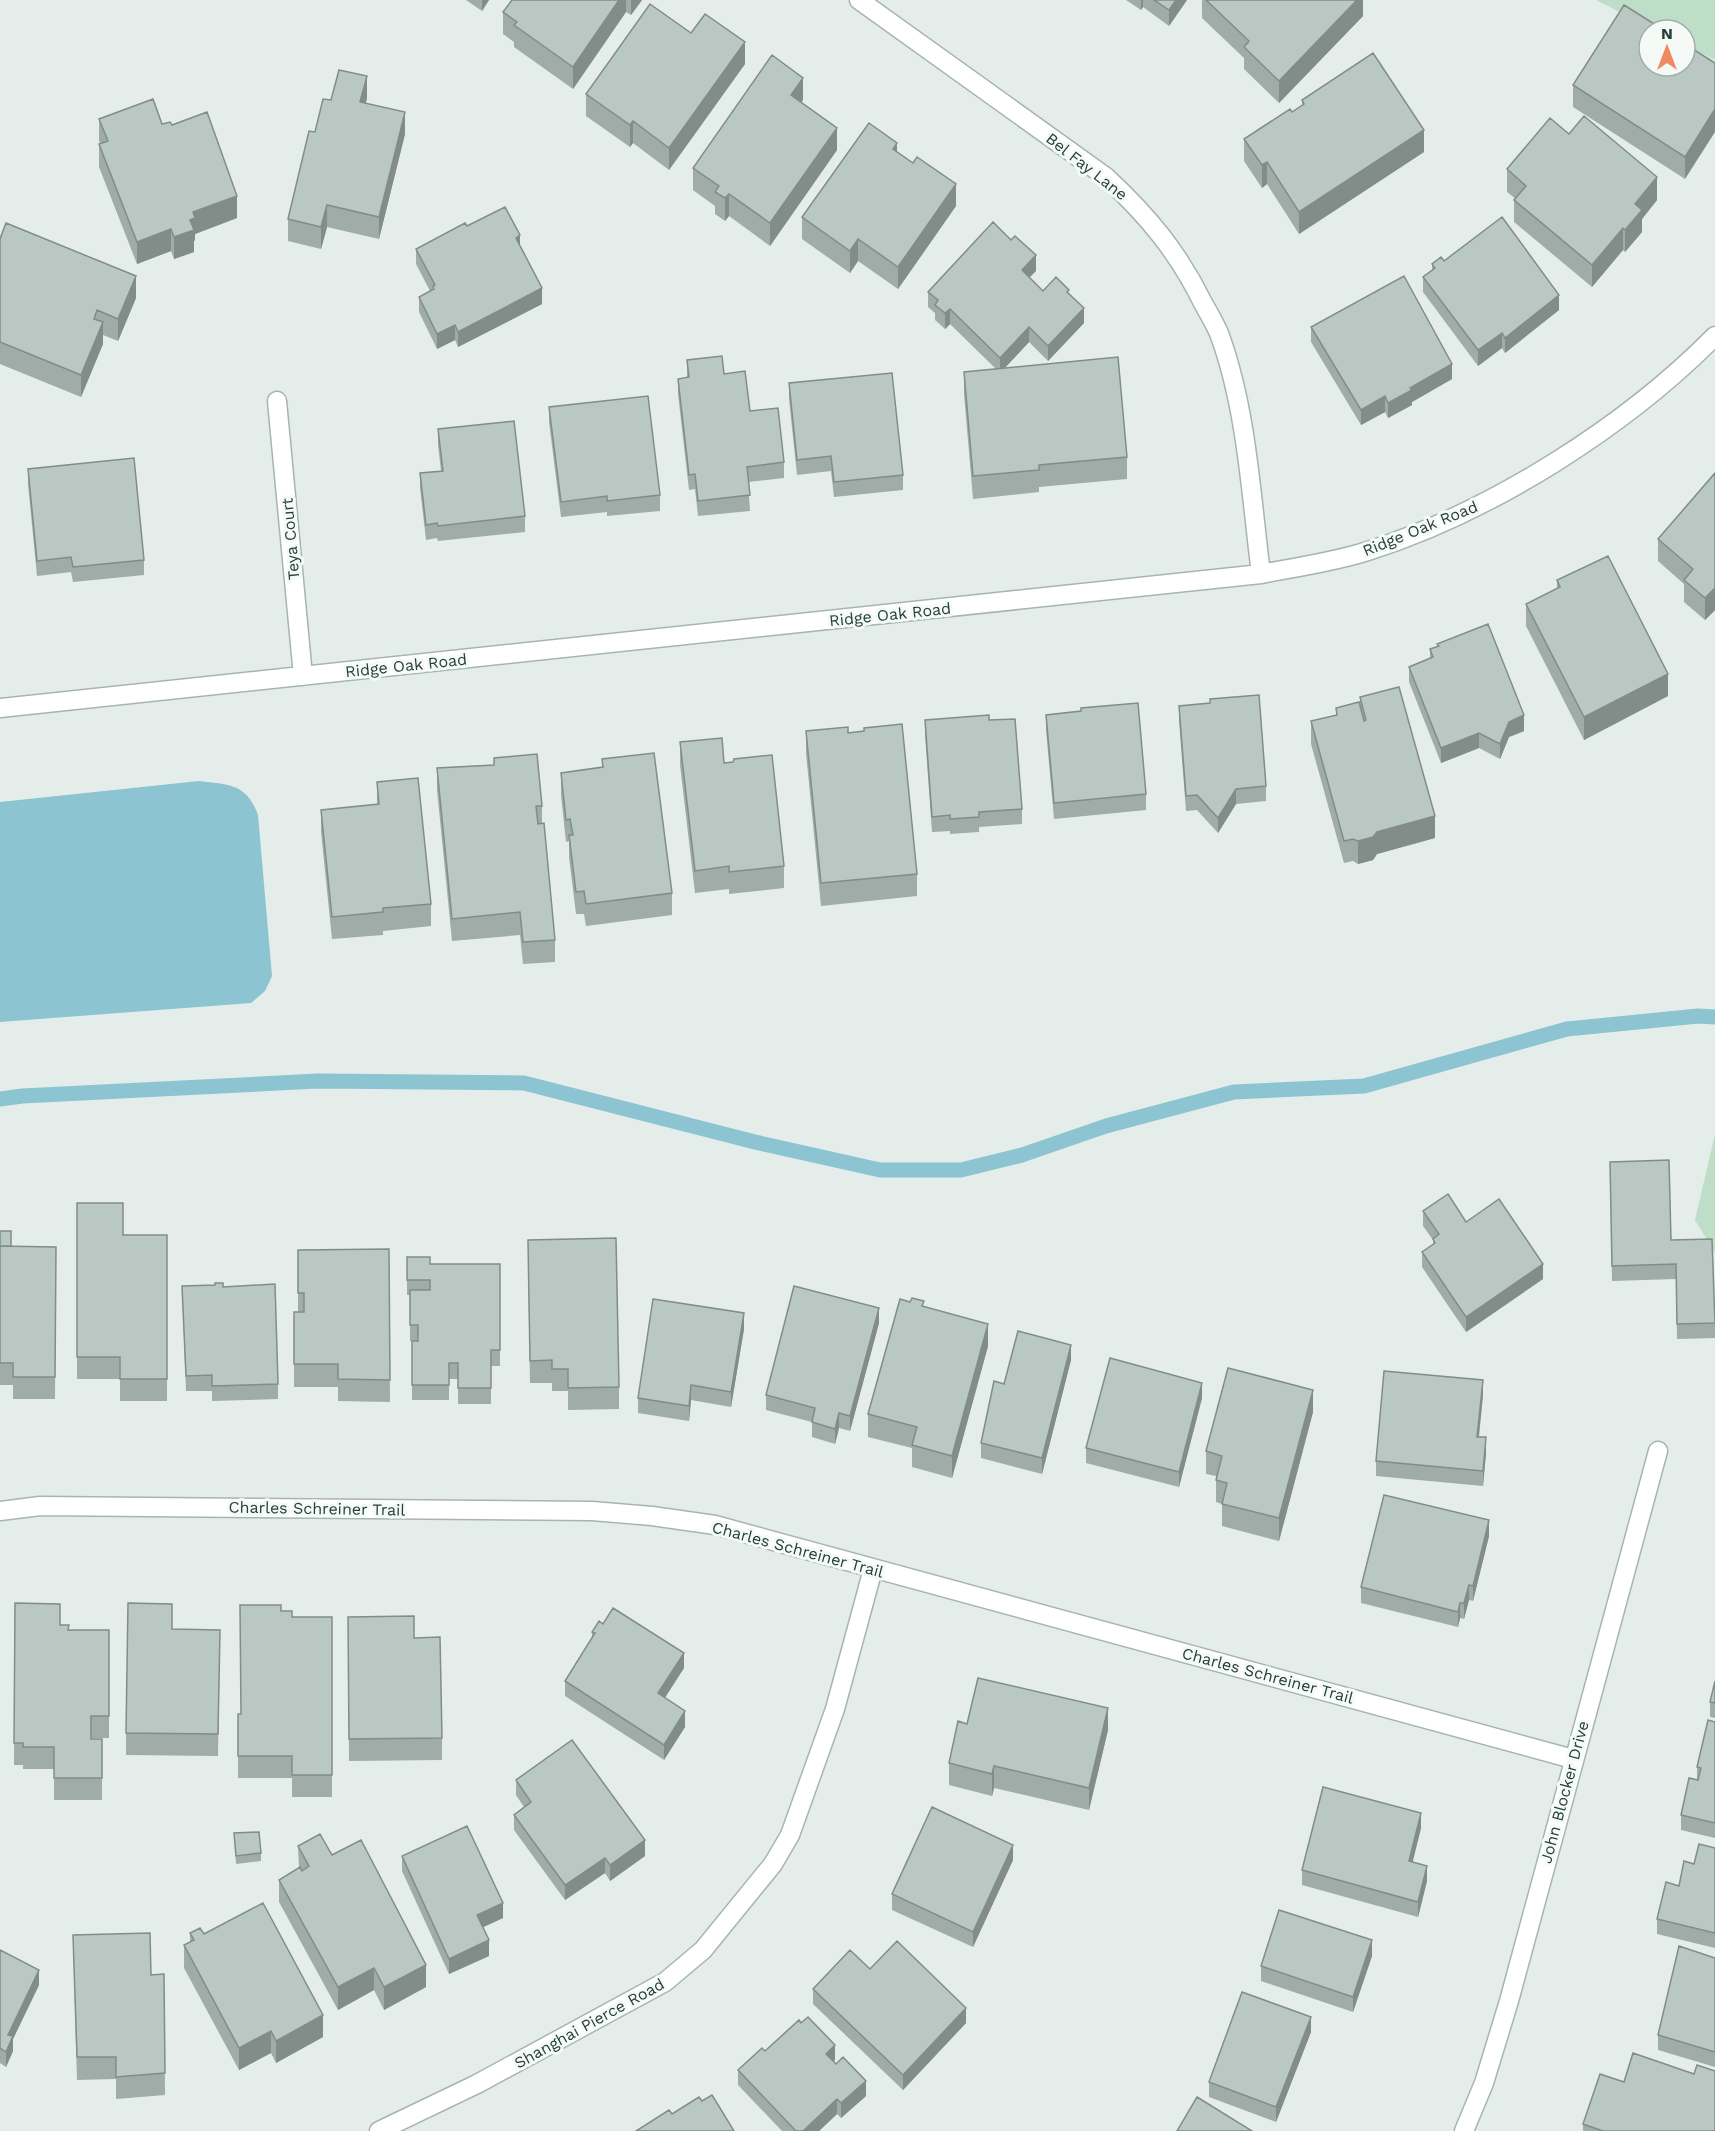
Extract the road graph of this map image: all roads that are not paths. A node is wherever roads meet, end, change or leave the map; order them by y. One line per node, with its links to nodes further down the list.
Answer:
1 (859, 0): 4 (street, Bel Fay Lane)
2 (1715, 336): 4 (street, Ridge Oak Road)
3 (277, 401): 5 (street, Teya Court)
4 (1261, 574): 5 (street, Ridge Oak Road)
5 (303, 676): 6 (street, Ridge Oak Road)
6 (0, 708)
7 (1658, 1451): 10 (street, John Blocker Drive)
8 (0, 1511): 9 (street, Charles Schreiner Trail)
9 (873, 1569): 10 (street, Charles Schreiner Trail); 11 (street, Shanghai Pierce Road)
10 (1573, 1759): 12 (street, John Blocker Drive)
11 (379, 2131)
12 (1464, 2131)

